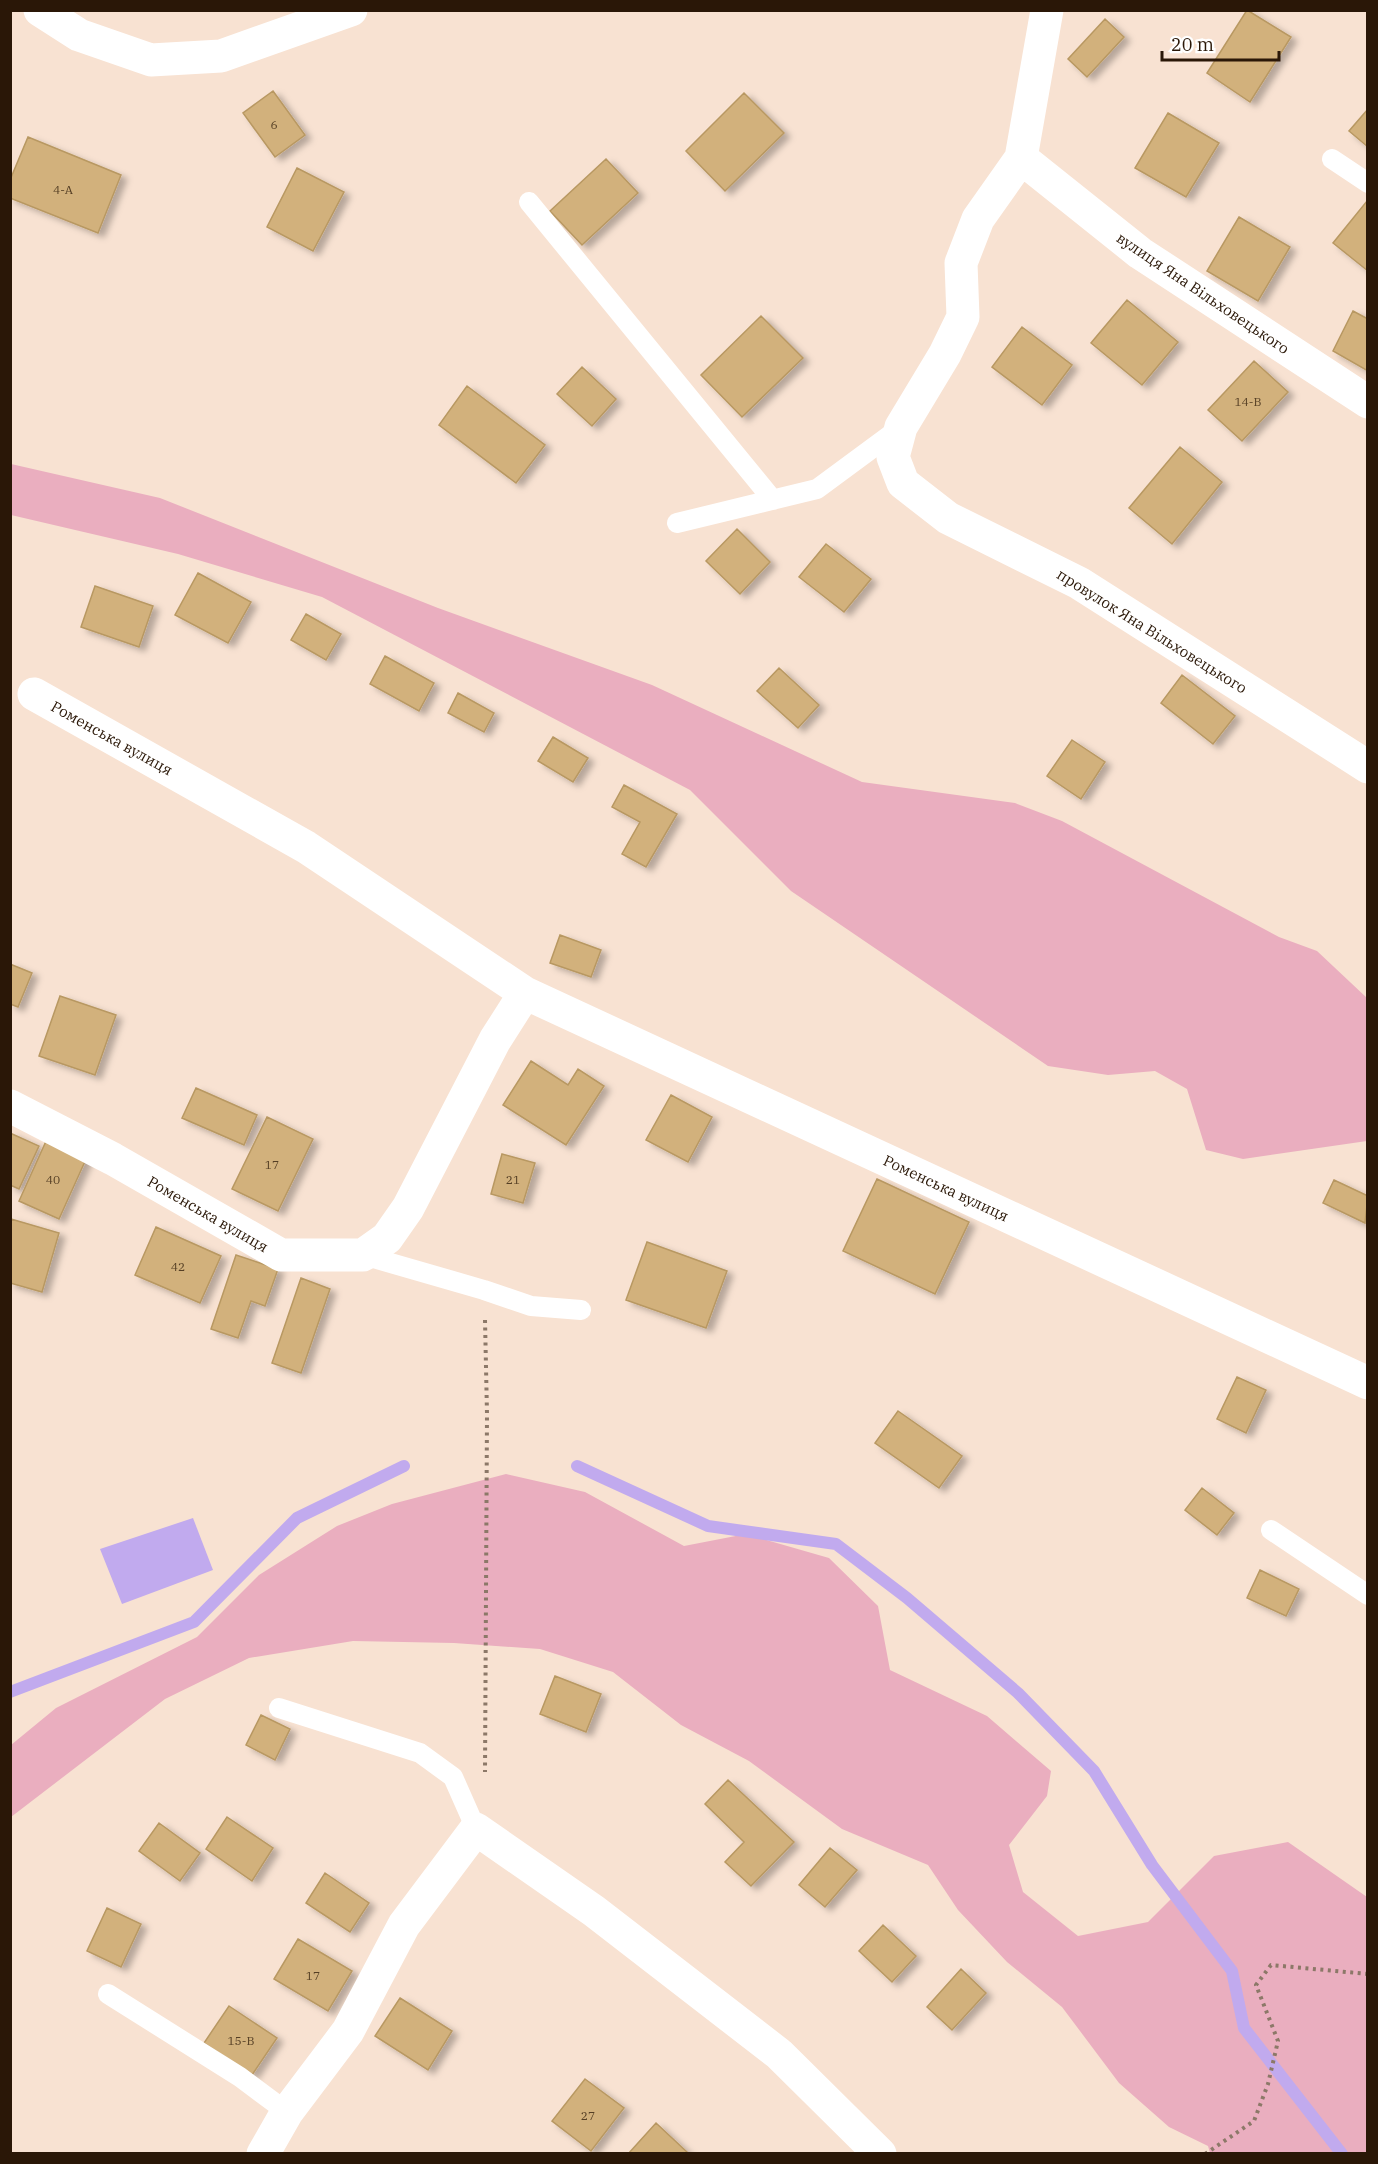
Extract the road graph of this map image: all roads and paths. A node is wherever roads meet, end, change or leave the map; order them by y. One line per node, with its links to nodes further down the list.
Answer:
1 (40, 10): 2 (street)
2 (351, 10)
3 (1047, 10): 4 (street)
4 (1021, 158): 8 (street, вулиця Яна Вільховецького); 9 (street, провулок Яна Вільховецького)
5 (1332, 159): 6 (lane)
6 (1368, 183)
7 (529, 202): 10 (lane)
8 (1368, 402)
9 (901, 427): 10 (lane); 13 (street, провулок Яна Вільховецького)
10 (773, 500): 11 (lane)
11 (677, 523)
12 (34, 694): 14 (street, Роменська вулиця)
13 (1368, 768)
14 (525, 993): 16 (street); 19 (street, Роменська вулиця)
15 (10, 1106): 16 (street, Роменська вулиця)
16 (363, 1255): 17 (lane)
17 (484, 1290): 18 (lane); 23 (path)
18 (581, 1310)
19 (1368, 1383)
20 (1271, 1530): 21 (lane)
21 (1368, 1595)
22 (279, 1708): 23 (lane)
23 (476, 1829): 26 (street); 28 (street)
24 (1368, 1974): 29 (path)
25 (108, 1994): 26 (lane)
26 (287, 2112): 27 (street)
27 (263, 2154)
28 (880, 2154)
29 (1205, 2154)

